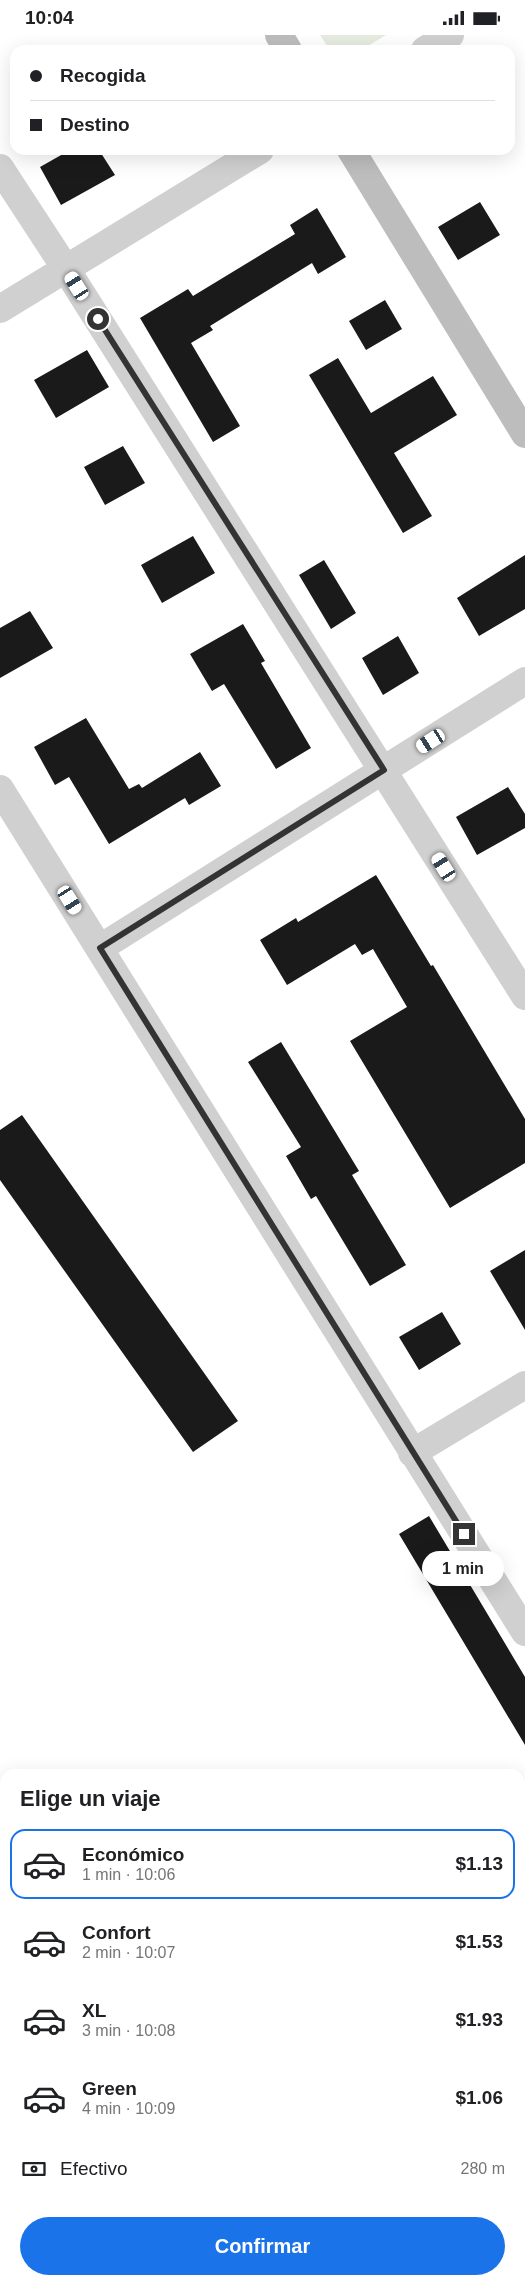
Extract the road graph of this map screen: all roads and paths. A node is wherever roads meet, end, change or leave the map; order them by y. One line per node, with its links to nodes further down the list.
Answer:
1 (450, 35): 2 (street)
2 (433, 45)
3 (252, 155): 6 (street)
4 (354, 155): 8 (street)
5 (0, 168): 6 (street)
6 (66, 269): 7 (street); 10 (street)
7 (0, 309)
8 (525, 434)
9 (525, 681): 10 (street)
10 (384, 770): 12 (street); 13 (street)
11 (0, 789): 12 (street)
12 (100, 948): 15 (street)
13 (525, 996)
14 (525, 1385): 15 (street)
15 (412, 1453): 16 (street)
16 (525, 1632)

